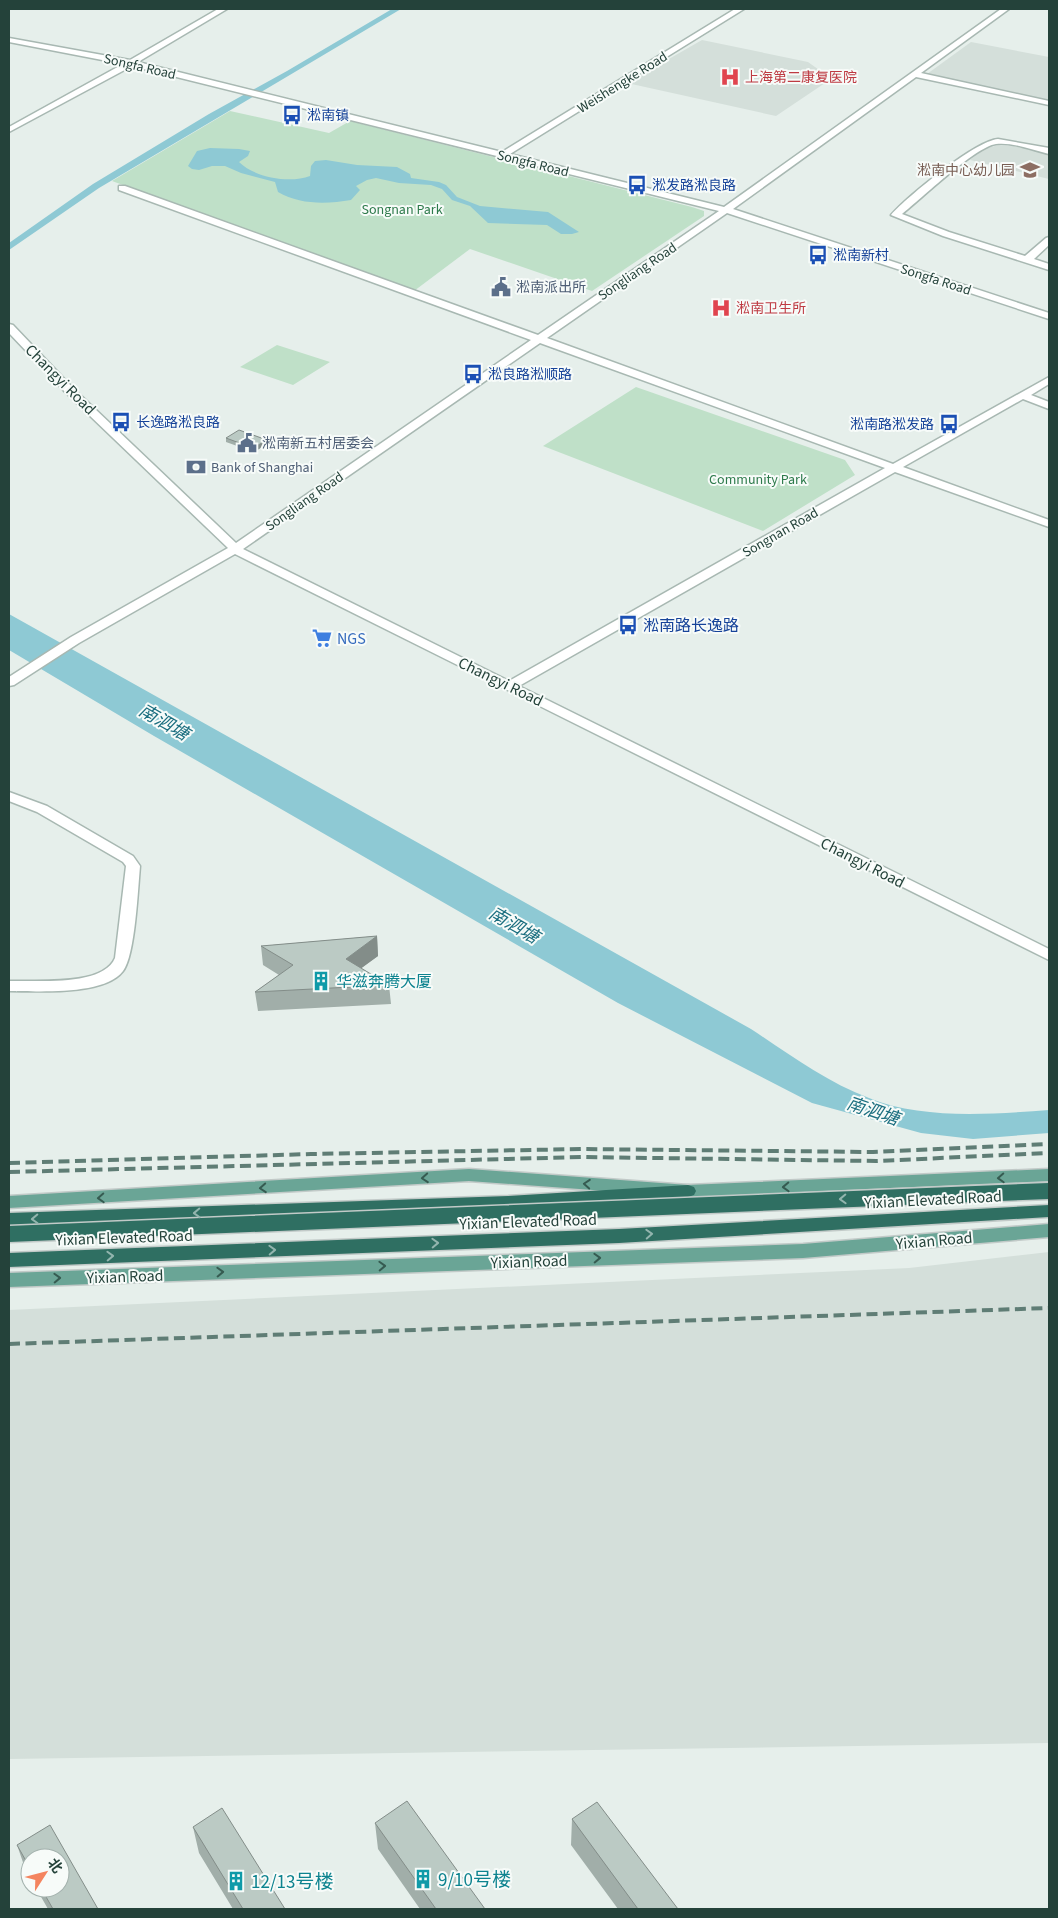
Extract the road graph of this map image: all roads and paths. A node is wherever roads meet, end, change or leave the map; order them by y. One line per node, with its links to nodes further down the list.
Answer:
1 (223, 9): 5 (street)
2 (740, 9): 10 (street, Weishengke Road)
3 (1005, 9): 6 (street, Songliang Road)
4 (9, 40): 5 (street, Songfa Road)
5 (131, 63): 8 (street); 10 (street, Songfa Road)
6 (913, 74): 7 (street); 12 (street, Songliang Road)
7 (1049, 103)
8 (9, 130)
9 (1049, 151): 14 (street)
10 (503, 155): 12 (street, Songfa Road)
11 (122, 188): 18 (street)
12 (726, 210): 16 (street, Songfa Road); 18 (street, Songliang Road)
13 (1049, 240): 14 (street)
14 (1027, 260): 15 (street)
15 (1049, 267)
16 (1049, 316)
17 (9, 327): 24 (street, Changyi Road)
18 (537, 339): 22 (street); 24 (street, Songliang Road)
19 (1049, 380): 20 (street, Songnan Road)
20 (1022, 395): 21 (street); 22 (street, Songnan Road)
21 (1049, 406)
22 (894, 467): 23 (street); 26 (street, Songnan Road)
23 (1049, 524)
24 (235, 549): 25 (street, Songliang Road); 26 (street, Changyi Road)
25 (9, 682)
26 (511, 685): 28 (street, Changyi Road)
27 (9, 796): 29 (street)
28 (1049, 955)
29 (9, 986)
30 (1049, 1175): 31 (main road, one-way to 31)
31 (688, 1191): 33 (main road, one-way to 33); 35 (highway, one-way to 35); 38 (main road)
32 (1049, 1191): 37 (highway, Yixian Elevated Road, one-way to 37, bridge)
33 (9, 1202)
34 (1049, 1212): 39 (highway, Yixian Elevated Road, one-way to 34)
35 (9, 1220)
36 (1049, 1230): 40 (main road, Yixian Road, one-way to 36)
37 (9, 1234)
38 (9, 1240)
39 (9, 1260)
40 (9, 1280)

